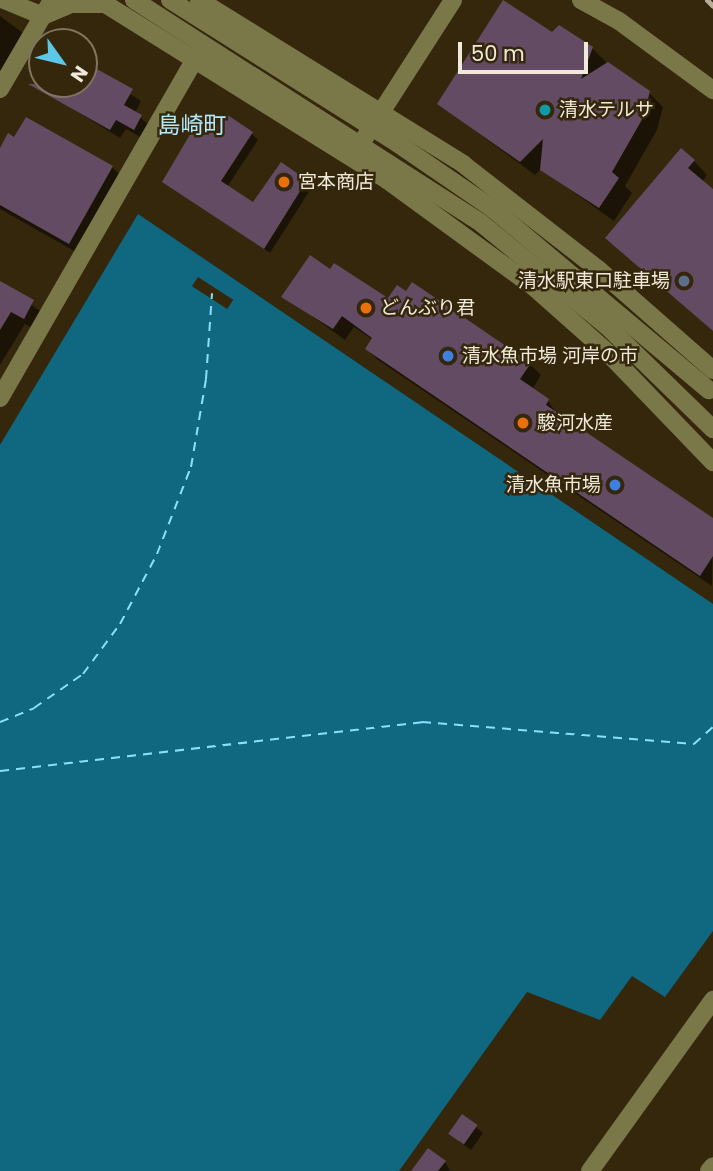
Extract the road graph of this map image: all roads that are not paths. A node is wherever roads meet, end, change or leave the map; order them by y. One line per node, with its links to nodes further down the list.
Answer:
1 (4, 0): 9 (street)
2 (134, 0): 18 (street, bridge)
3 (170, 0): 16 (street, bridge)
4 (199, 0): 8 (street)
5 (453, 0): 13 (street)
6 (581, 0): 12 (street)
7 (103, 2): 9 (street); 10 (street)
8 (222, 6): 10 (street); 13 (street)
9 (47, 8): 11 (street)
10 (195, 60): 14 (street); 17 (street)
11 (0, 89)
12 (713, 90)
13 (382, 113): 14 (street); 15 (street)
14 (352, 158): 19 (street)
15 (713, 370)
16 (711, 392)
17 (0, 398)
18 (713, 429)
19 (713, 462)
20 (713, 1000): 22 (street)
21 (713, 1166): 23 (street)
22 (590, 1171)
23 (709, 1171)

